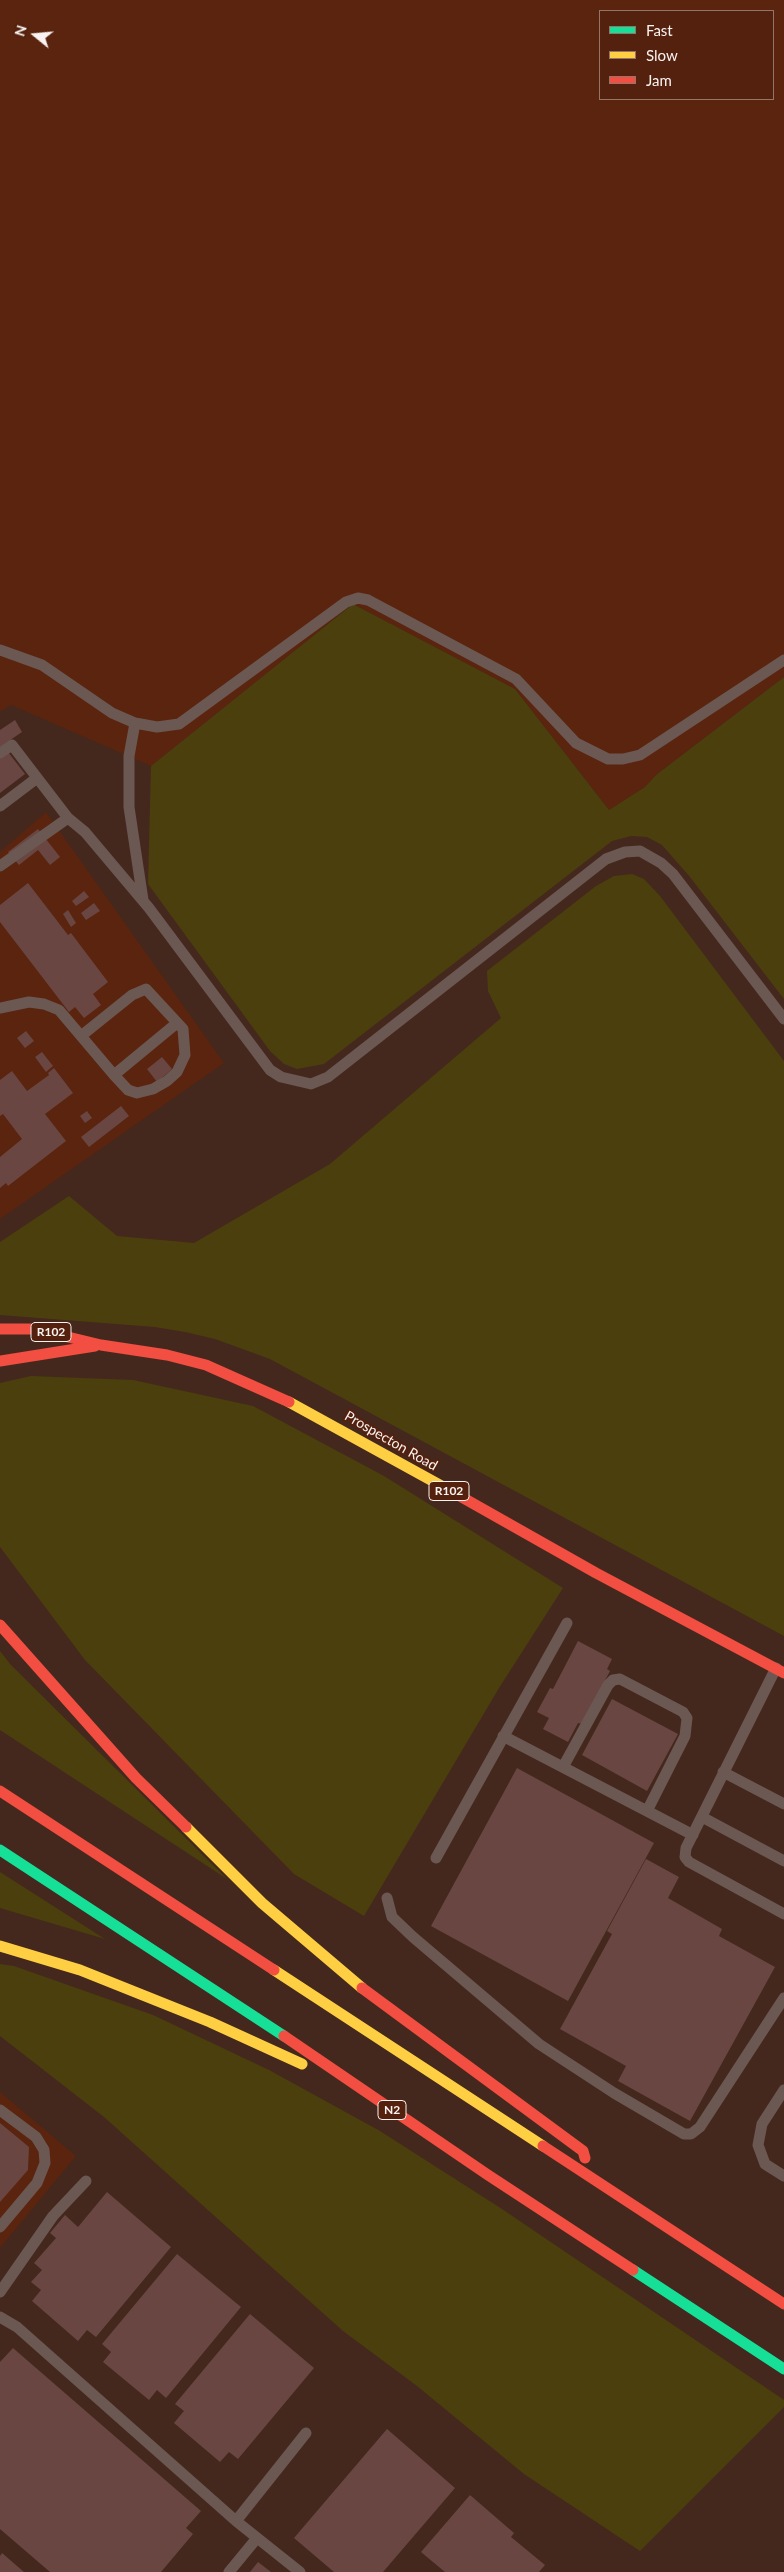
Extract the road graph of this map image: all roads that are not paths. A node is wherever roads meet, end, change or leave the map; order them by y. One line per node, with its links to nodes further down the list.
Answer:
1 (0, 650): 3 (lane)
2 (784, 660): 3 (lane)
3 (135, 723): 9 (lane)
4 (0, 753): 5 (lane)
5 (37, 778): 6 (lane); 7 (lane)
6 (0, 806)
7 (68, 818): 8 (lane); 9 (lane)
8 (0, 866)
9 (143, 901): 11 (lane)
10 (0, 1008): 13 (lane)
11 (784, 1018)
12 (177, 1023): 13 (lane); 14 (lane); 14 (lane)
13 (81, 1036): 14 (lane)
14 (114, 1075)
15 (0, 1330): 16 (main road, Prospecton Road / R102)
16 (101, 1345): 17 (main road, Prospecton Road / R102); 20 (main road, Prospecton Road / R102)
17 (0, 1361)
18 (567, 1623): 21 (lane)
19 (0, 1625): 40 (main road)
20 (780, 1670): 23 (lane)
21 (503, 1736): 22 (lane); 30 (lane)
22 (563, 1767): 26 (lane); 26 (lane)
23 (724, 1772): 25 (lane); 27 (lane)
24 (0, 1790): 40 (main road)
25 (784, 1804)
26 (647, 1811): 28 (lane)
27 (702, 1817): 28 (lane); 31 (lane)
28 (693, 1835): 33 (lane)
29 (0, 1850): 37 (main road, N2)
30 (436, 1858)
31 (784, 1861)
32 (387, 1898): 35 (lane)
33 (784, 1914)
34 (0, 1946): 37 (main road)
35 (784, 1998)
36 (784, 2090): 39 (lane)
37 (372, 2096): 46 (main road, N2)
38 (0, 2110): 42 (lane)
39 (784, 2176)
40 (592, 2178): 44 (main road)
41 (86, 2181): 43 (lane)
42 (0, 2227)
43 (0, 2292)
44 (784, 2304)
45 (2, 2322): 48 (lane)
46 (784, 2369)
47 (306, 2433): 48 (lane)
48 (236, 2521): 49 (lane)
49 (257, 2538): 50 (lane); 51 (lane)
50 (229, 2572)
51 (300, 2572)

